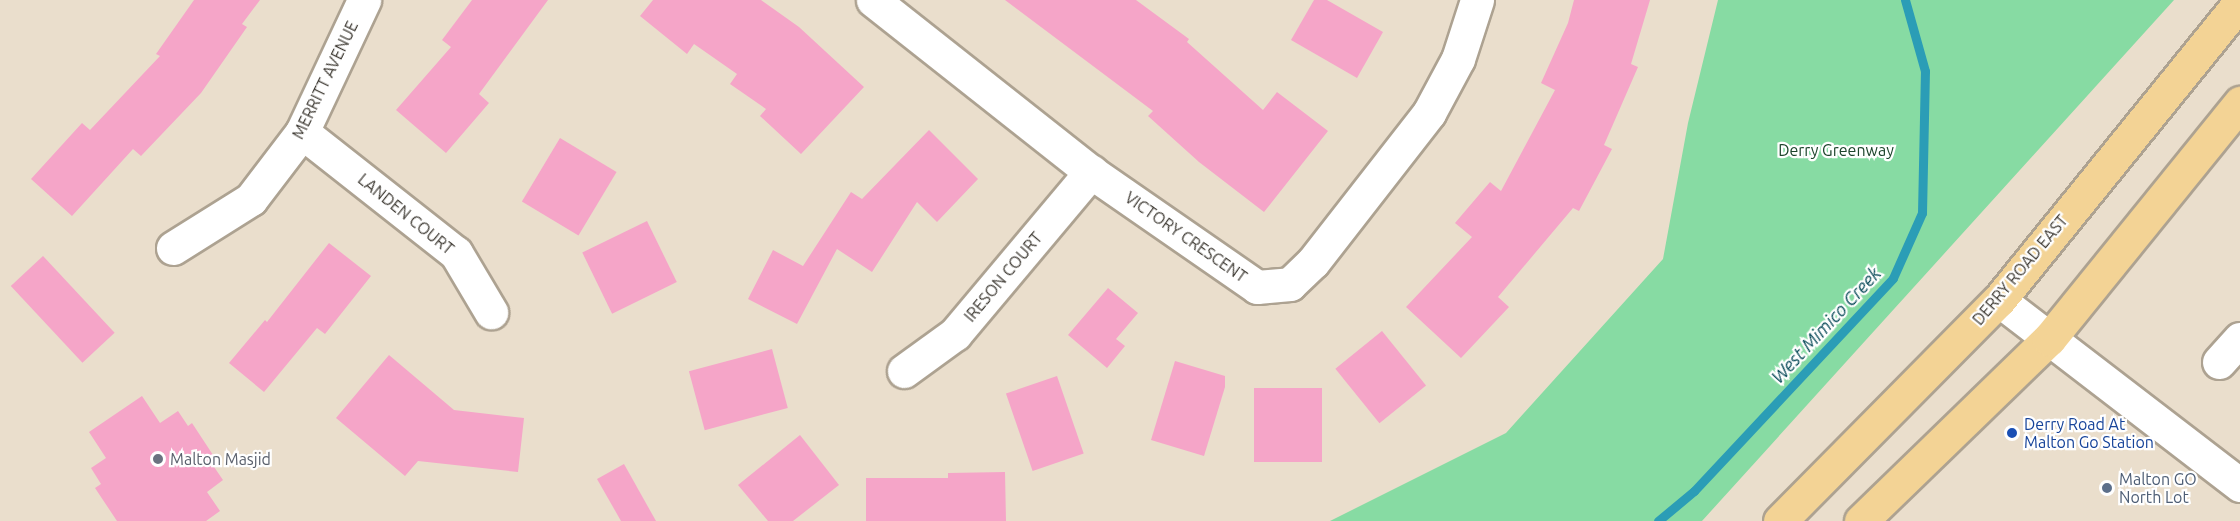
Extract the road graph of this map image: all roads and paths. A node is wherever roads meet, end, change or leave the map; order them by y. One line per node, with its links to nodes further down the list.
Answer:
1 (364, 0): 6 (street, MERRITT AVENUE)
2 (873, 0): 7 (street, VICTORY CRESCENT)
3 (1477, 0): 7 (street, VICTORY CRESCENT)
4 (2240, 2): 9 (main road, DERRY ROAD EAST)
5 (2240, 103): 11 (main road)
6 (302, 132): 8 (street, MERRITT AVENUE); 10 (street, LANDEN COURT)
7 (1091, 172): 12 (street, IRESON COURT)
8 (173, 248)
9 (1999, 300): 11 (street); 14 (main road, DERRY ROAD EAST)
10 (491, 312)
11 (2049, 339): 13 (street); 15 (main road)
12 (904, 371)
13 (2240, 485)
14 (1780, 521)
15 (1861, 521)

